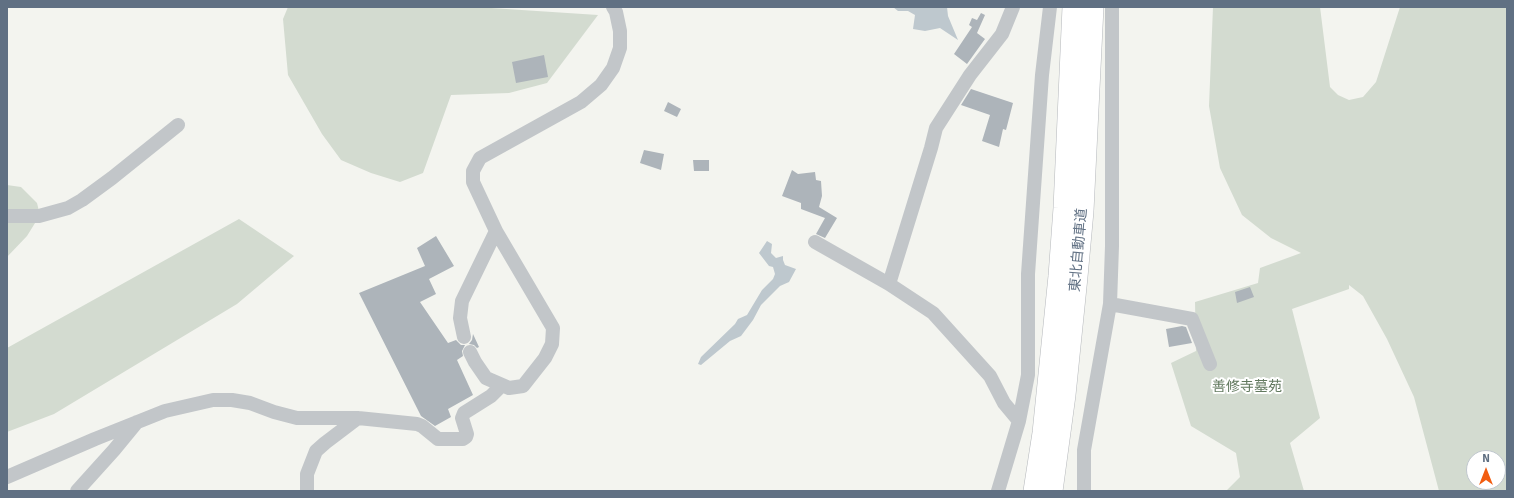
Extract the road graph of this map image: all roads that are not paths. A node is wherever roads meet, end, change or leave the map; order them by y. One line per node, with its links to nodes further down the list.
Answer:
1 (614, 7): 9 (street)
2 (1013, 7): 11 (street)
3 (1050, 7): 18 (street)
4 (1074, 7): 20 (highway, 東北自動車道)
5 (1093, 7): 27 (highway, 東北自動車道)
6 (1112, 7): 12 (street)
7 (178, 125): 8 (street)
8 (7, 216)
9 (496, 231): 13 (street); 16 (street)
10 (815, 242): 11 (street)
11 (889, 284): 18 (street)
12 (1110, 304): 15 (street); 28 (street)
13 (464, 337)
14 (470, 352): 16 (street)
15 (1210, 364)
16 (501, 386): 17 (street)
17 (358, 418): 19 (street); 23 (street)
18 (1020, 421): 24 (street)
19 (138, 422): 21 (street); 22 (street)
20 (1043, 433): 25 (highway); 26 (highway, 東北自動車道)
21 (7, 477)
22 (77, 491)
23 (307, 491)
24 (998, 491)
25 (1024, 491)
26 (1034, 491)
27 (1052, 491)
28 (1084, 491)

